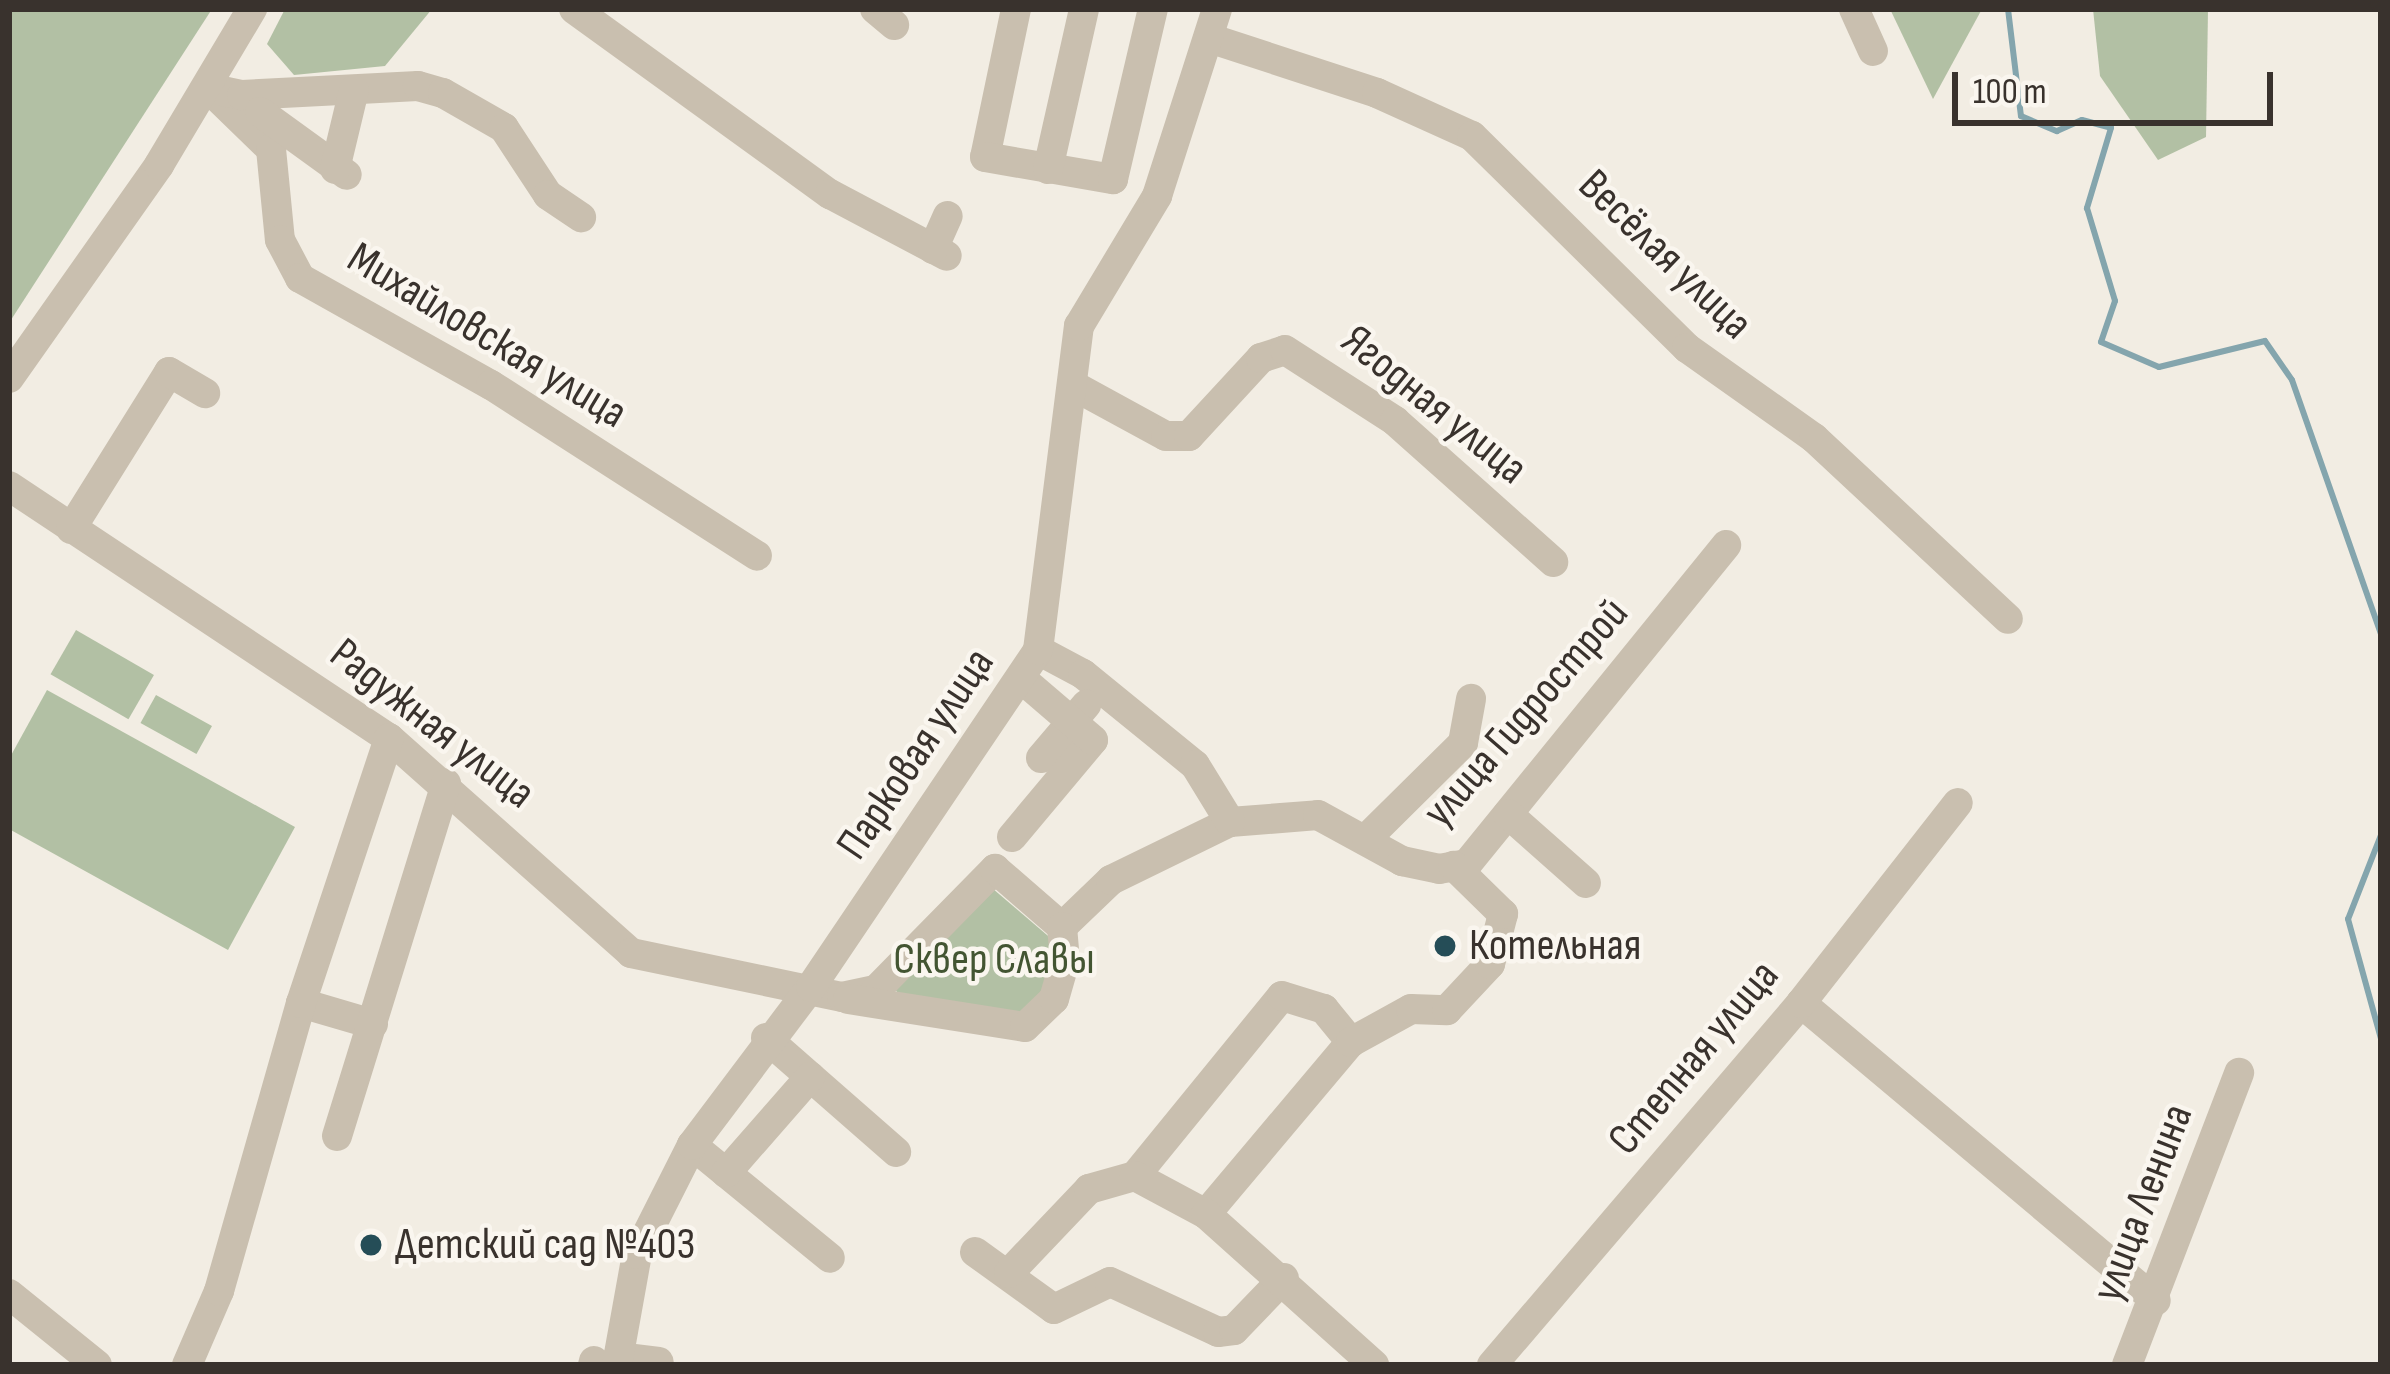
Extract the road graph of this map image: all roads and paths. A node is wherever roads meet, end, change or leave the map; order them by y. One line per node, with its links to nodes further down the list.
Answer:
1 (252, 9): 9 (street)
2 (574, 9): 13 (street)
3 (1016, 9): 12 (street)
4 (1084, 9): 12 (street)
5 (1153, 9): 12 (street)
6 (1854, 9): 8 (street)
7 (1213, 23): 16 (street, Парковая улица); 23 (street, Весёлая улица)
8 (1873, 51)
9 (208, 88): 11 (street); 15 (street); 21 (street, Михайловская улица)
10 (354, 90): 11 (street); 11 (street); 14 (street)
11 (242, 95)
12 (1048, 169)
13 (947, 216)
14 (581, 217)
15 (9, 378)
16 (1076, 387): 22 (street, Ягодная улица); 24 (street, Парковая улица)
17 (206, 393): 19 (street)
18 (9, 486): 19 (street, Радужная улица)
19 (71, 529): 28 (street, Радужная улица)
20 (1726, 545): 32 (street, улица Гидрострой)
21 (757, 556)
22 (1553, 562)
23 (2008, 619)
24 (1038, 650): 25 (street, Парковая улица); 33 (street)
25 (1023, 680): 27 (street); 39 (street, Парковая улица)
26 (1471, 699): 35 (street)
27 (1079, 713): 29 (street); 34 (street)
28 (389, 738): 30 (street, Радужная улица); 41 (street)
29 (1041, 758)
30 (446, 783): 39 (street, Радужная улица); 43 (street)
31 (1958, 803): 42 (street, Степная улица)
32 (1508, 814): 36 (street, улица Гидрострой); 37 (street)
33 (1229, 822): 35 (street, улица Гидрострой); 38 (street, улица Гидрострой)
34 (1012, 837)
35 (1367, 838): 36 (street, улица Гидрострой)
36 (1454, 866): 45 (street)
37 (1586, 883)
38 (1062, 927): 40 (street); 40 (street)
39 (811, 987): 40 (street); 44 (street, Парковая улица)
40 (842, 997)
41 (302, 1003): 43 (street); 63 (street)
42 (1801, 1003): 59 (street); 65 (street, Степная улица)
43 (373, 1024): 48 (street)
44 (766, 1038): 47 (street); 49 (street, Парковая улица)
45 (1352, 1042): 52 (street); 53 (street)
46 (2240, 1072): 59 (street, улица Ленина)
47 (809, 1077): 50 (street); 51 (street)
48 (337, 1136)
49 (692, 1144): 51 (street); 60 (street, Парковая улица)
50 (896, 1152)
51 (727, 1173): 55 (street)
52 (1135, 1176): 53 (street); 56 (street)
53 (1206, 1214): 57 (street)
54 (975, 1252): 56 (street)
55 (830, 1258)
56 (1009, 1273): 57 (street)
57 (1285, 1278): 64 (street)
58 (9, 1294): 62 (street)
59 (2156, 1301): 66 (street, улица Ленина)
60 (605, 1362): 61 (street)
61 (659, 1362)
62 (97, 1365)
63 (187, 1365)
64 (1375, 1365)
65 (1492, 1365)
66 (2127, 1365)

